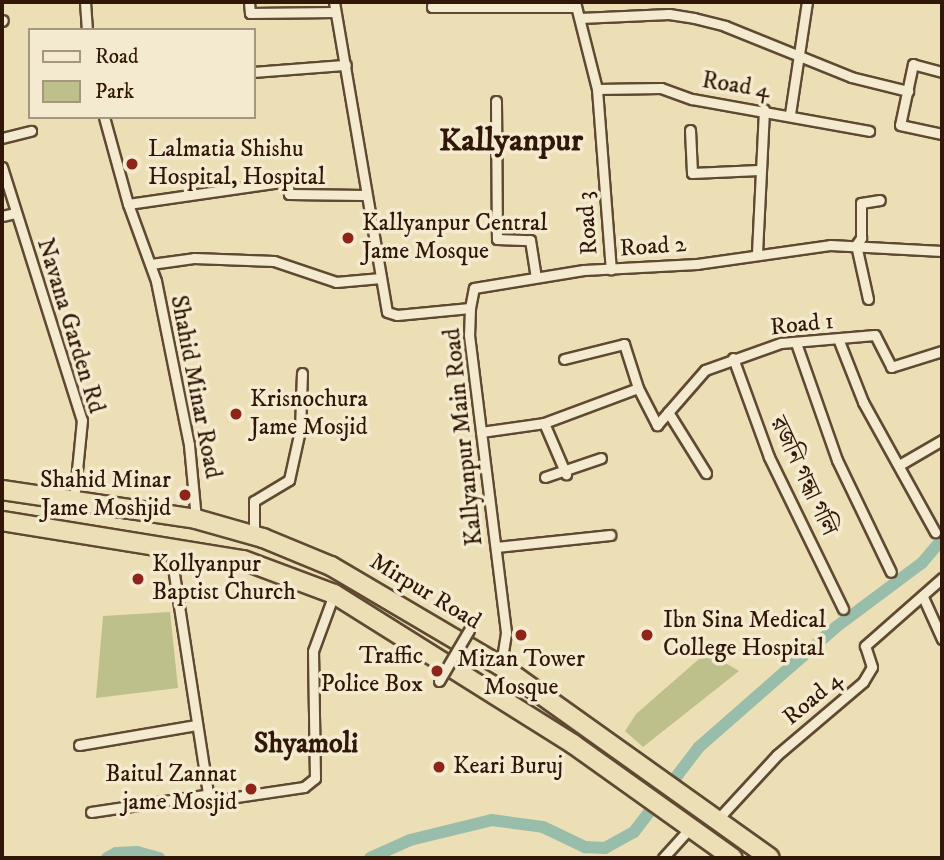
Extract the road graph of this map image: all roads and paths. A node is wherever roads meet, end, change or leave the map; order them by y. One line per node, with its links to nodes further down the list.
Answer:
1 (85, 2): 8 (street)
2 (248, 2): 6 (street)
3 (433, 2): 5 (street)
4 (807, 2): 9 (street)
5 (576, 5): 7 (street)
6 (334, 7): 10 (street, Kallyanpur Main Road)
7 (580, 18): 9 (street); 13 (street)
8 (87, 28)
9 (798, 55): 14 (street); 17 (street)
10 (346, 65): 11 (street); 26 (street, Kallyanpur Main Road)
11 (256, 72)
12 (942, 72): 14 (street)
13 (597, 89): 16 (street, Road 4); 35 (street, Road 3)
14 (908, 91): 22 (street)
15 (496, 101): 36 (street)
16 (764, 109): 17 (street, Road 4); 25 (street)
17 (790, 114): 21 (street, Road 4)
18 (105, 119): 28 (street, Shahid Minar Road)
19 (690, 130): 25 (street)
20 (31, 131): 23 (street)
21 (869, 131)
22 (942, 134)
23 (2, 138)
24 (2, 167): 29 (street, Navana Garden Rd)
25 (759, 170): 33 (street)
26 (364, 195): 28 (street); 37 (street, Kallyanpur Main Road)
27 (880, 200): 31 (street)
28 (128, 205): 34 (street, Shahid Minar Road)
29 (15, 213): 30 (street); 57 (street, Navana Garden Rd)
30 (2, 216)
31 (856, 245): 32 (street, Road 2); 33 (street, Road 2); 38 (street)
32 (942, 251)
33 (757, 253): 35 (street, Road 2)
34 (151, 264): 37 (street, Shahid Minar Road); 58 (street, Shahid Minar Road)
35 (611, 270): 36 (street, Road 2)
36 (536, 277): 39 (street, Road 2)
37 (381, 278): 39 (street, Kallyanpur Main Road)
38 (868, 299)
39 (470, 308): 49 (street, Kallyanpur Main Road)
40 (839, 341): 41 (street, Road 1); 42 (street, Road 1); 52 (street)
41 (796, 343): 43 (street, Road 1); 65 (street)
42 (942, 351)
43 (733, 358): 47 (street, Road 1); 69 (street, রজনি গন্ধা গলি)
44 (564, 359): 46 (street)
45 (302, 373): 61 (street)
46 (638, 388): 47 (street); 48 (street)
47 (667, 413): 53 (street)
48 (544, 423): 49 (street); 54 (street)
49 (481, 432): 64 (street, Kallyanpur Main Road)
50 (942, 440): 52 (street)
51 (601, 458): 54 (street)
52 (901, 464): 60 (street)
53 (706, 473)
54 (566, 474): 55 (street)
55 (545, 477)
56 (2, 490): 57 (highway, Mirpur Road)
57 (74, 500): 58 (highway, Mirpur Road)
58 (196, 519): 61 (highway, Mirpur Road)
59 (2, 521): 63 (highway, Mirpur Road)
60 (935, 532)
61 (254, 535): 72 (highway, Mirpur Road)
62 (610, 535): 64 (street)
63 (170, 547): 67 (highway, Mirpur Road); 74 (street)
64 (496, 547): 72 (street, Kallyanpur Main Road)
65 (891, 572)
66 (942, 578): 68 (street, Road 4)
67 (334, 594): 76 (street); 79 (highway, Mirpur Road)
68 (923, 597): 71 (street); 78 (street, Road 4)
69 (843, 609)
70 (469, 630): 73 (street, bridge)
71 (942, 639)
72 (501, 666): 78 (highway, Mirpur Road)
73 (439, 681)
74 (196, 725): 75 (street); 76 (street)
75 (79, 745)
76 (205, 795): 77 (street)
77 (90, 812)
78 (717, 820): 82 (highway, Mirpur Road)
79 (684, 824): 80 (street); 81 (highway, Mirpur Road)
80 (663, 858)
81 (733, 858)
82 (770, 858)

